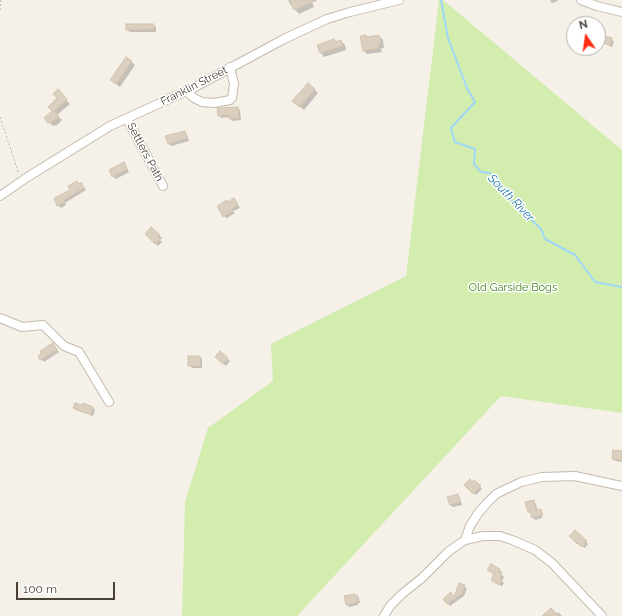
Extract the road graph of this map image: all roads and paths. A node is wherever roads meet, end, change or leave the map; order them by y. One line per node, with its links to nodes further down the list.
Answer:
1 (1, 0): 4 (path)
2 (399, 0): 6 (street, Franklin Street)
3 (581, 0): 5 (street)
4 (0, 10)
5 (622, 12)
6 (230, 68): 7 (street, Franklin Street); 7 (street)
7 (186, 91): 9 (street, Franklin Street)
8 (0, 118): 11 (path)
9 (127, 118): 13 (street, Settlers Path); 14 (street, Franklin Street)
10 (0, 124): 11 (path)
11 (4, 128): 12 (path)
12 (19, 174)
13 (163, 186)
14 (0, 196)
15 (0, 318): 16 (street)
16 (109, 402)
17 (622, 486): 18 (street)
18 (465, 540): 19 (street); 20 (street)
19 (384, 616)
20 (602, 616)

